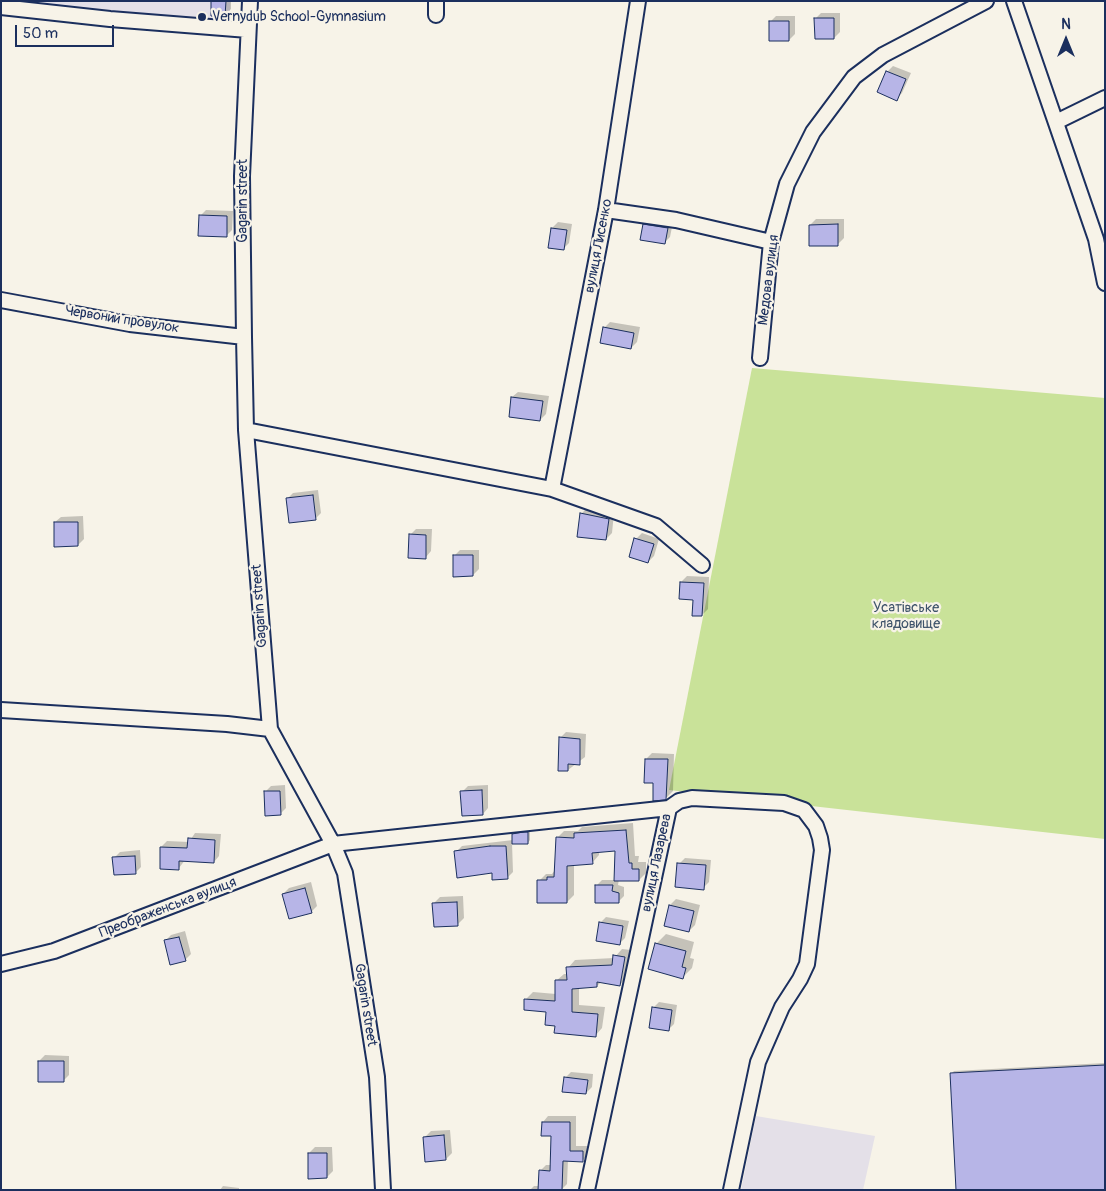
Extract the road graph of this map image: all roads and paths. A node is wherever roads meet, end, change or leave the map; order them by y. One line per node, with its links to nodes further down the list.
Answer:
1 (250, 1): 6 (street, Gagarin street)
2 (638, 1): 9 (street, вулиця Лисенко)
3 (986, 1): 10 (street, Медова вулиця)
4 (1014, 1): 8 (street)
5 (1, 7): 6 (street)
6 (248, 30): 14 (street, Gagarin street)
7 (1105, 98): 8 (street)
8 (1056, 122): 11 (street)
9 (606, 210): 10 (street); 17 (street, вулиця Лисенко)
10 (771, 242): 15 (street, Медова вулиця)
11 (1104, 268): 12 (street)
12 (1105, 283)
13 (1, 300): 14 (street, Червоний провулок)
14 (244, 337): 16 (street, Gagarin street)
15 (760, 358)
16 (246, 430): 17 (street); 20 (street, Gagarin street)
17 (552, 489): 18 (street)
18 (702, 565)
19 (1, 710): 20 (street)
20 (270, 729): 22 (street, Gagarin street)
21 (669, 808): 22 (street, вулиця Лазарева); 25 (street, вулиця Лазарева); 26 (street)
22 (333, 844): 23 (street, Преображенська вулиця); 24 (street, Gagarin street)
23 (1, 964)
24 (383, 1190)
25 (587, 1190)
26 (731, 1190)

